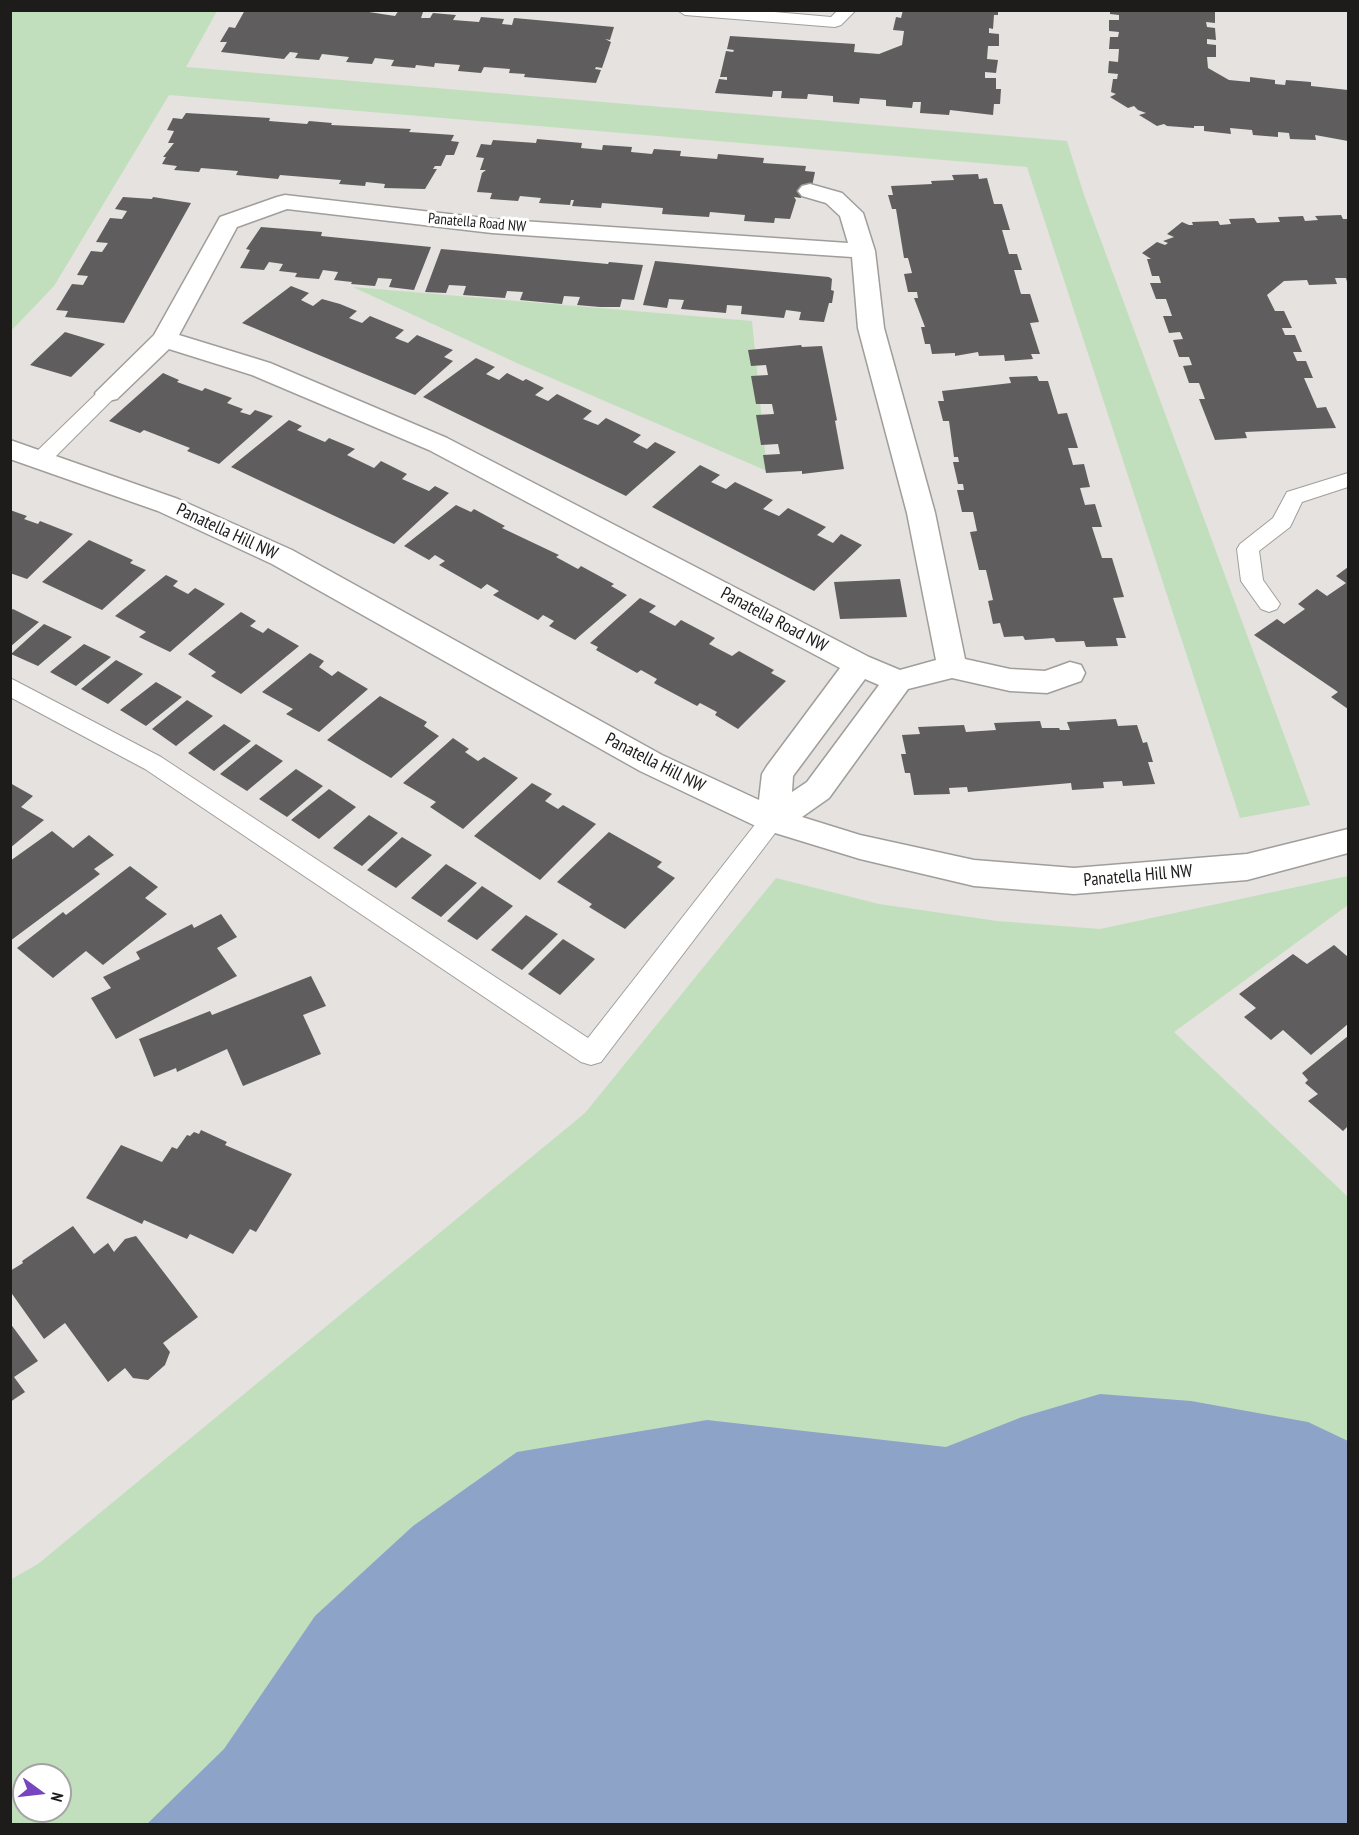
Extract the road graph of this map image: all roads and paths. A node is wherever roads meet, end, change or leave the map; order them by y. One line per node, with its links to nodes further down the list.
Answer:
1 (686, 10): 2 (lane)
2 (848, 10)
3 (810, 191): 4 (street)
4 (863, 251): 5 (street, Panatella Road NW); 12 (street)
5 (164, 339): 6 (street, Panatella Road NW); 11 (street, Panatella Road NW)
6 (108, 393): 8 (lane, Panatella Road NW)
7 (10, 449): 8 (street, Panatella Hill NW)
8 (41, 459): 16 (street, Panatella Hill NW)
9 (1348, 480): 10 (lane)
10 (1269, 604)
11 (859, 665): 14 (street, Panatella Road NW); 16 (street)
12 (952, 667): 13 (street); 14 (street)
13 (1070, 673)
14 (898, 681): 16 (street)
15 (10, 686): 16 (lane)
16 (773, 820): 17 (street, Panatella Hill NW)
17 (1348, 841)

